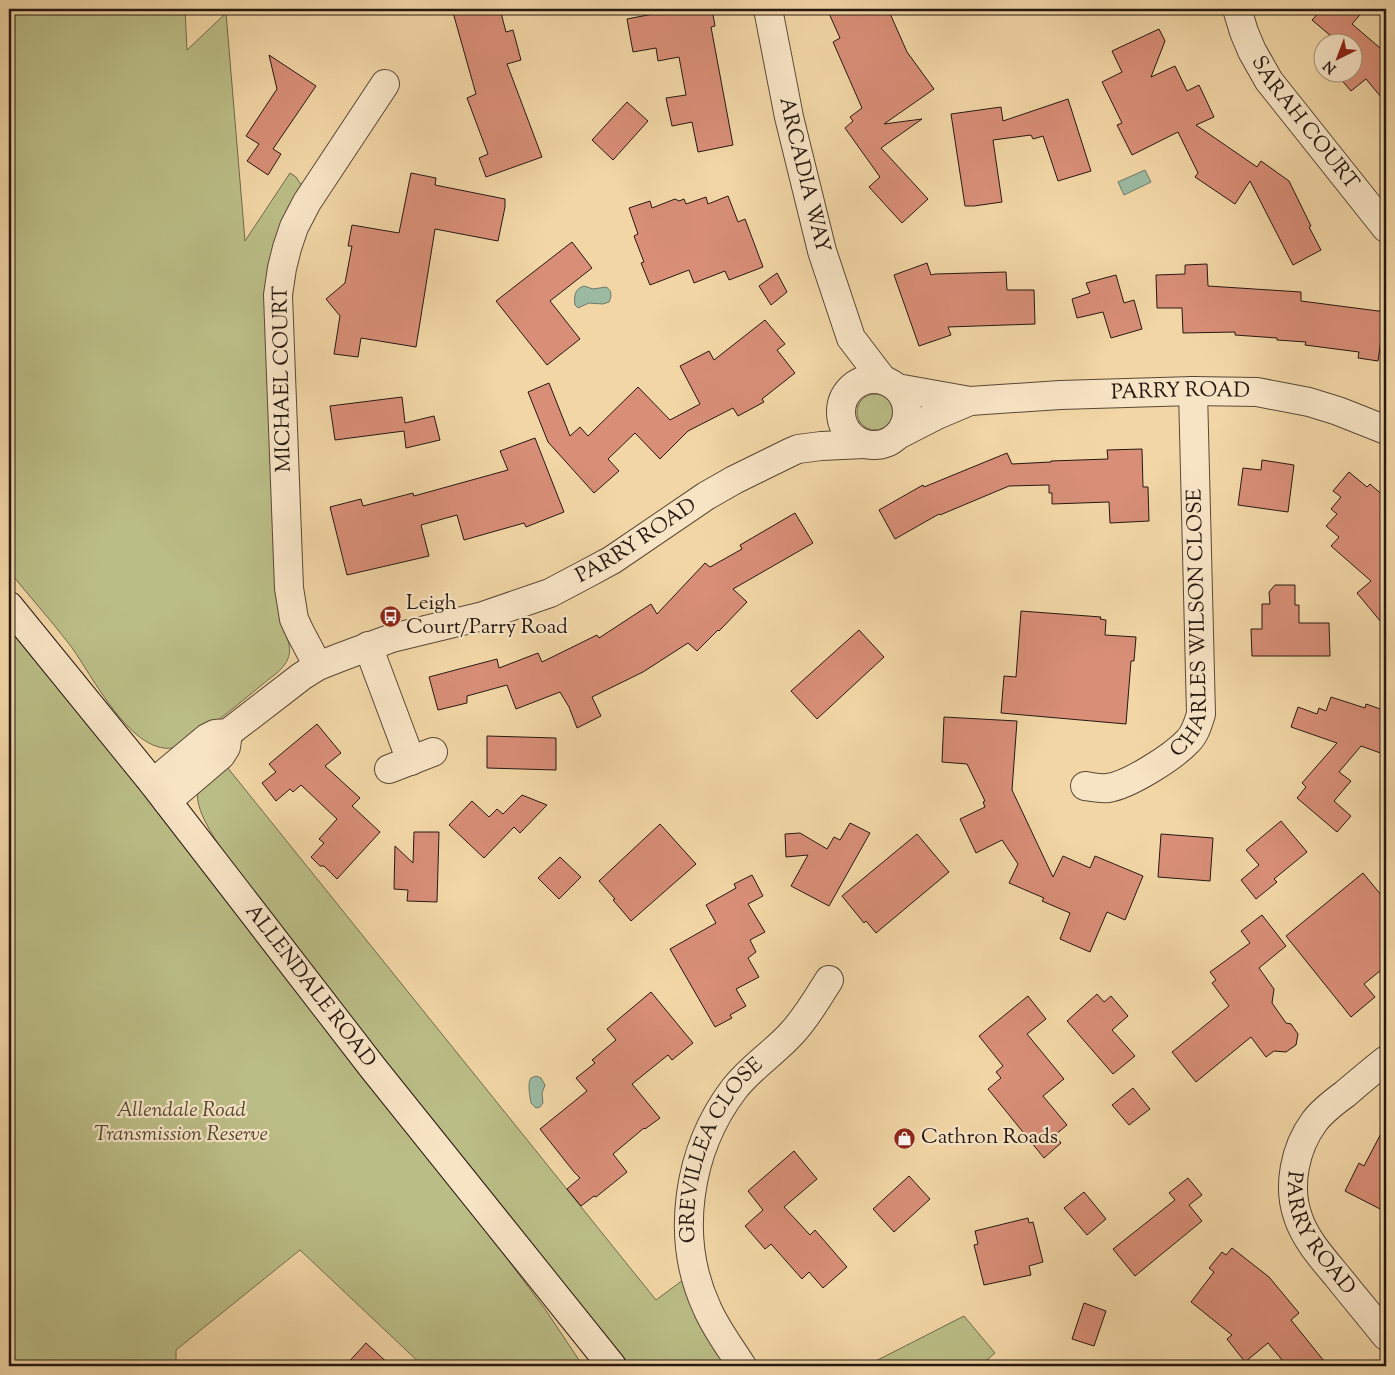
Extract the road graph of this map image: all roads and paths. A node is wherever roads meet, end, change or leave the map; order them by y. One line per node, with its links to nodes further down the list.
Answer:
1 (768, 9): 5 (street, ARCADIA WAY)
2 (1237, 9): 4 (street, SARAH COURT)
3 (385, 84): 16 (street, MICHAEL COURT)
4 (1386, 228)
5 (851, 338): 6 (street, ARCADIA WAY); 8 (street, ARCADIA WAY)
6 (890, 384): 8 (street); 9 (street, PARRY ROAD); 11 (street)
7 (1193, 391): 9 (street, PARRY ROAD); 10 (street, PARRY ROAD); 18 (street, CHARLES WILSON CLOSE)
8 (846, 395): 12 (street); 13 (street, PARRY ROAD)
9 (970, 401): 11 (street, PARRY ROAD)
10 (1386, 430)
11 (900, 434): 12 (street)
12 (864, 444): 13 (street, PARRY ROAD)
13 (798, 449): 15 (street, PARRY ROAD)
14 (9, 606): 19 (street, ALLENDALE ROAD)
15 (368, 646): 16 (street, PARRY ROAD); 17 (street)
16 (318, 666): 19 (street, PARRY ROAD)
17 (411, 761)
18 (1085, 786)
19 (160, 792): 23 (street, ALLENDALE ROAD)
20 (829, 980): 24 (street, GREVILLEA CLOSE)
21 (1386, 1060): 22 (street, PARRY ROAD)
22 (1386, 1336)
23 (612, 1366)
24 (742, 1366)

